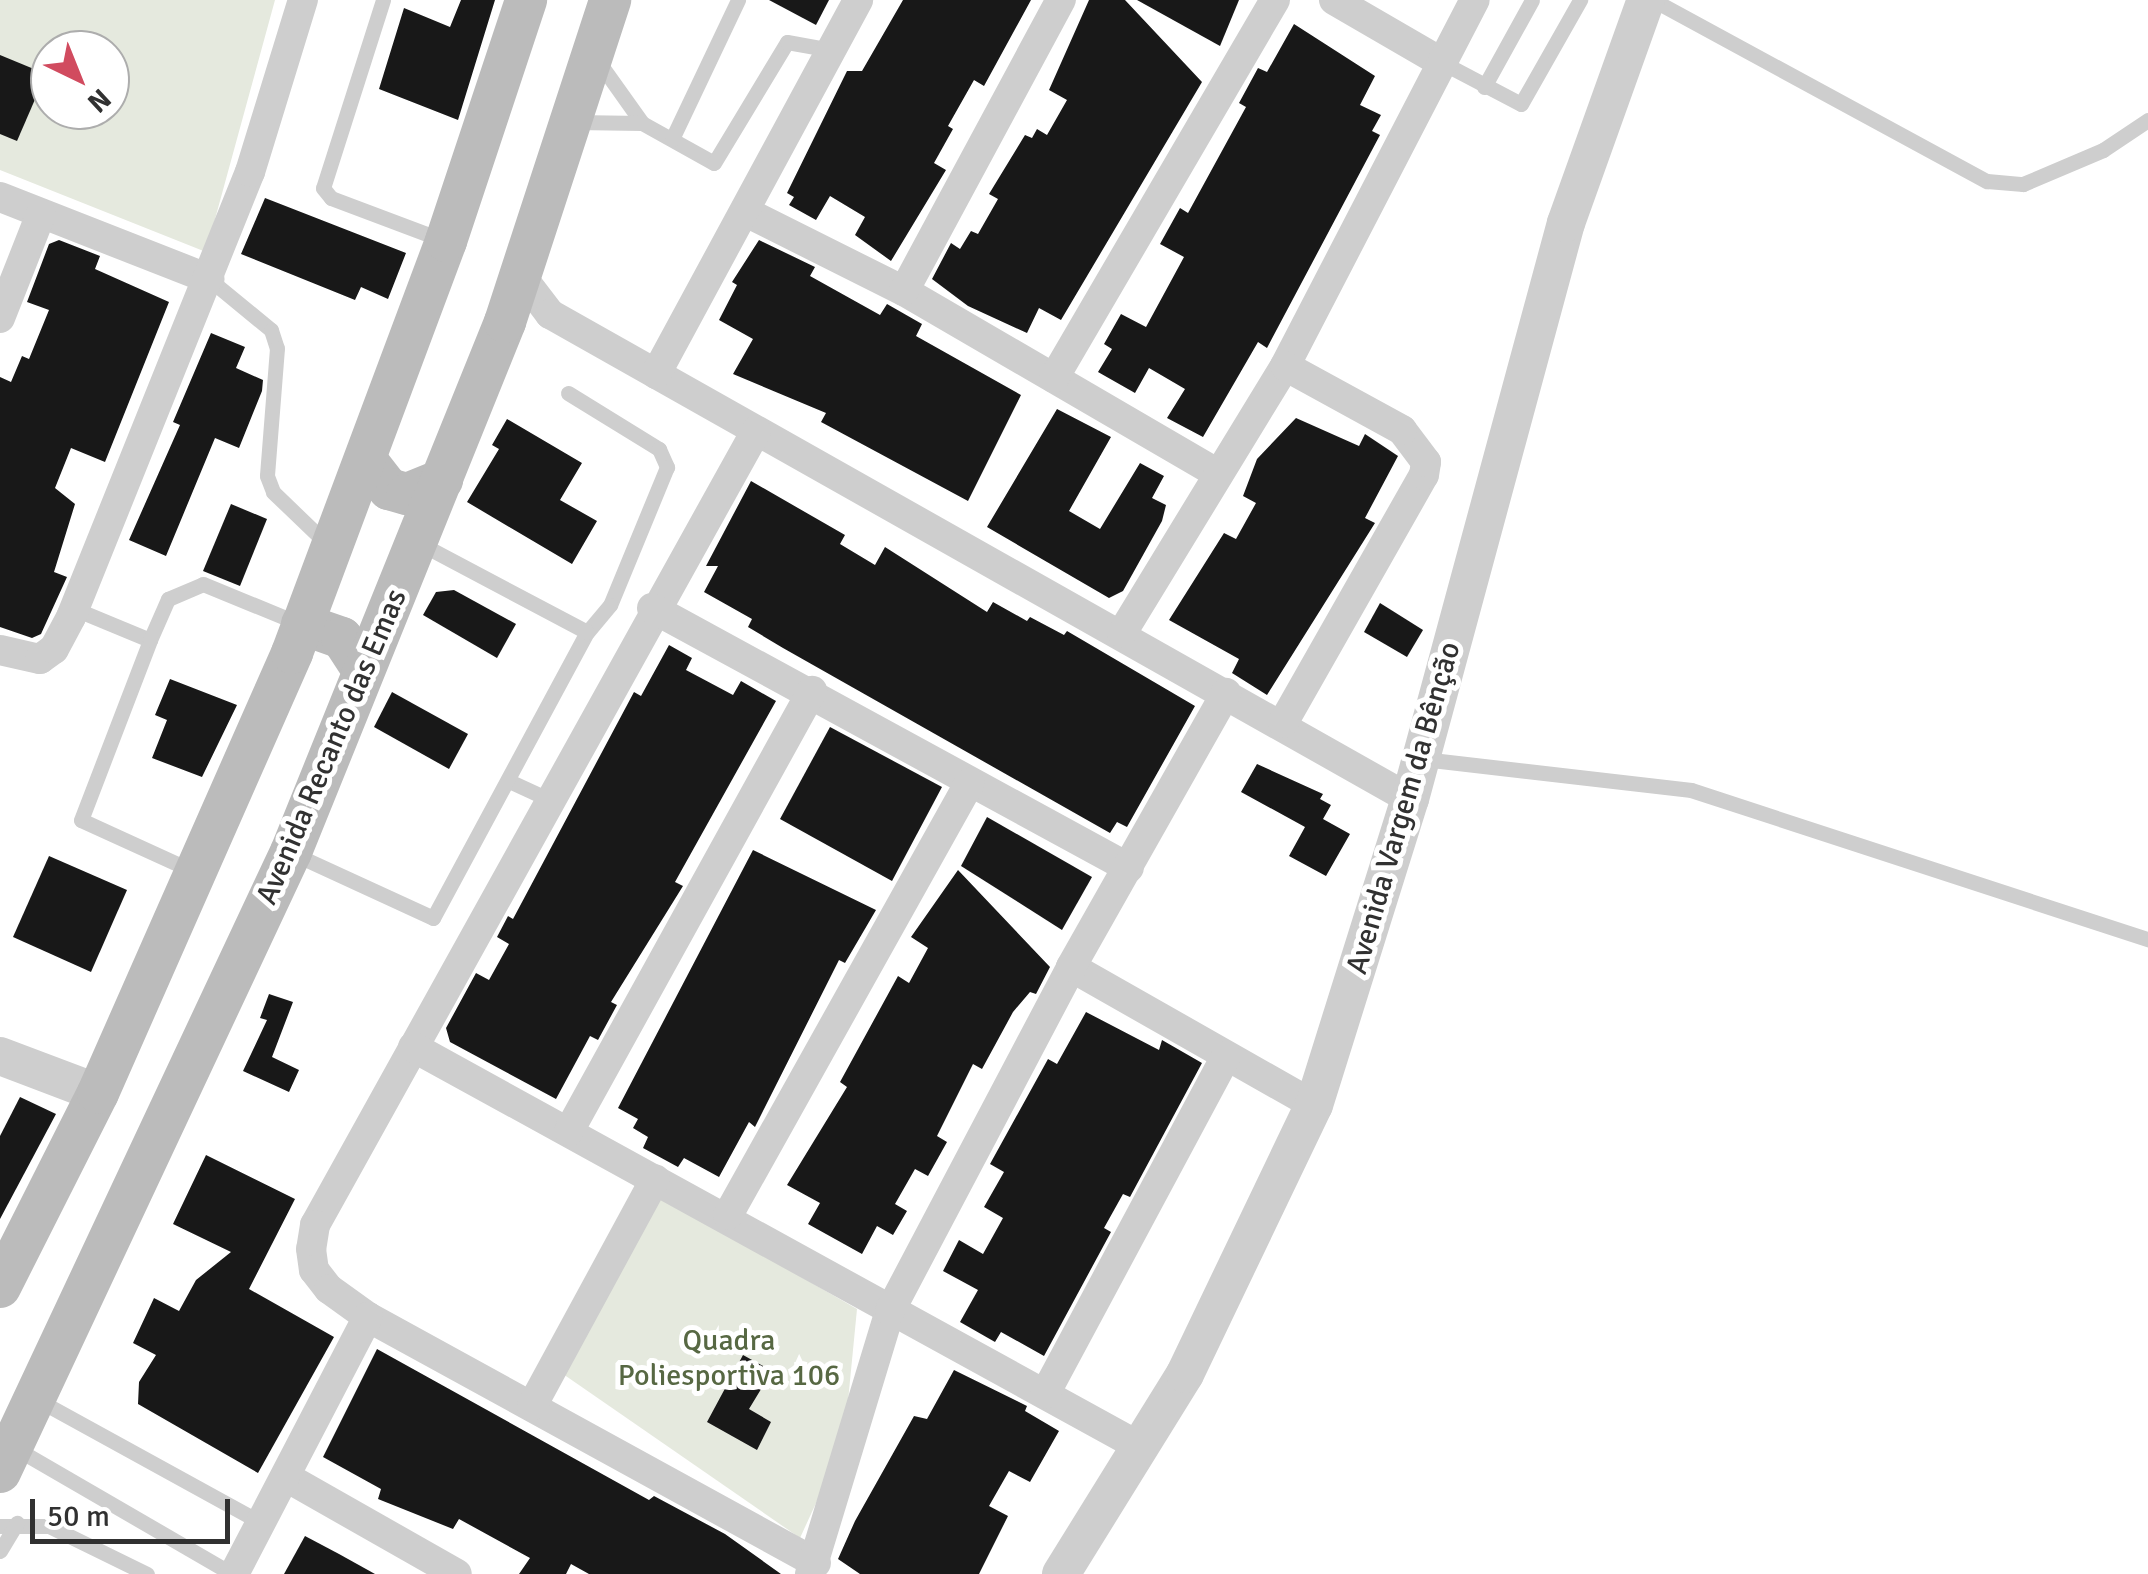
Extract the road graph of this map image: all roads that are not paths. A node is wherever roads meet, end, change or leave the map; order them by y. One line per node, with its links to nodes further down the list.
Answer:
1 (303, 0): 27 (street)
2 (383, 0): 25 (lane)
3 (526, 0): 25 (main road)
4 (610, 0): 15 (main road, Avenida Recanto das Emas)
5 (738, 0): 21 (lane)
6 (858, 0): 14 (street)
7 (1061, 0): 28 (street)
8 (1275, 0): 34 (street)
9 (1334, 0): 16 (street)
10 (1475, 0): 16 (street)
11 (1532, 0): 17 (lane)
12 (1580, 0): 17 (lane)
13 (1650, 0): 18 (lane); 53 (street, Avenida Vargem da Bênção)
14 (832, 50): 21 (lane); 23 (street)
15 (594, 55): 19 (main road, Avenida Recanto das Emas); 20 (lane)
16 (1441, 62): 17 (lane); 32 (street)
17 (1484, 88)
18 (2148, 120)
19 (574, 122): 20 (lane); 26 (main road, Avenida Recanto das Emas)
20 (642, 123): 21 (lane)
21 (672, 139)
22 (0, 197): 24 (street)
23 (746, 212): 28 (street); 33 (street)
24 (42, 214): 27 (street); 30 (street)
25 (446, 242): 37 (main road)
26 (521, 276): 29 (street); 31 (main road, Avenida Recanto das Emas)
27 (209, 279): 41 (lane); 43 (street)
28 (904, 291): 34 (street)
29 (550, 314): 31 (street); 33 (street)
30 (0, 318)
31 (506, 322): 39 (main road, Avenida Recanto das Emas)
32 (1285, 366): 38 (street); 52 (street)
33 (656, 374): 36 (street)
34 (1054, 378): 38 (street)
35 (568, 393): 45 (lane)
36 (756, 430): 42 (street); 46 (street)
37 (366, 460): 39 (main road); 41 (main road)
38 (1218, 474): 46 (street)
39 (442, 480): 40 (main road, Avenida Recanto das Emas)
40 (417, 542): 45 (lane); 49 (main road, Avenida Recanto das Emas)
41 (331, 549): 44 (main road)
42 (652, 608): 50 (street); 56 (street)
43 (75, 609): 47 (lane); 48 (street)
44 (302, 624): 47 (lane); 49 (main road); 60 (main road)
45 (587, 632): 54 (lane)
46 (1122, 633): 51 (street)
47 (150, 640): 60 (lane)
48 (0, 650)
49 (362, 670): 58 (main road, Avenida Recanto das Emas)
50 (812, 692): 55 (street); 68 (street)
51 (1226, 693): 52 (street); 59 (street)
52 (1282, 723): 57 (street)
53 (1421, 759): 57 (street, Avenida Vargem da Bênção); 61 (lane)
54 (509, 781): 56 (lane); 58 (lane)
55 (969, 783): 59 (street); 70 (street)
56 (548, 799): 63 (street)
57 (1410, 799): 67 (street, Avenida Vargem da Bênção)
58 (291, 852): 75 (main road, Avenida Recanto das Emas)
59 (1129, 868): 62 (street)
60 (197, 873): 66 (main road)
61 (2148, 939)
62 (1071, 968): 65 (street); 72 (street)
63 (413, 1047): 68 (street); 73 (street)
64 (0, 1056): 66 (street)
65 (1226, 1057): 67 (street); 74 (street)
66 (98, 1093): 71 (main road)
67 (1314, 1105): 77 (street, Avenida Vargem da Bênção)
68 (569, 1131): 69 (street)
69 (654, 1180): 70 (street); 76 (street)
70 (728, 1216): 72 (street)
71 (0, 1287)
72 (890, 1311): 74 (street); 83 (street)
73 (368, 1318): 76 (street); 79 (street)
74 (1046, 1394): 77 (street)
75 (38, 1400): 78 (main road, Avenida Recanto das Emas); 80 (lane)
76 (532, 1406): 83 (street)
77 (1142, 1448): 87 (street, Avenida Vargem da Bênção)
78 (7, 1459): 85 (lane)
79 (288, 1478): 80 (street); 86 (street)
80 (262, 1523): 85 (street)
81 (8, 1524): 82 (lane); 84 (lane)
82 (0, 1551)
83 (813, 1569)
84 (146, 1574)
85 (233, 1574)
86 (457, 1574)
87 (1061, 1574)

